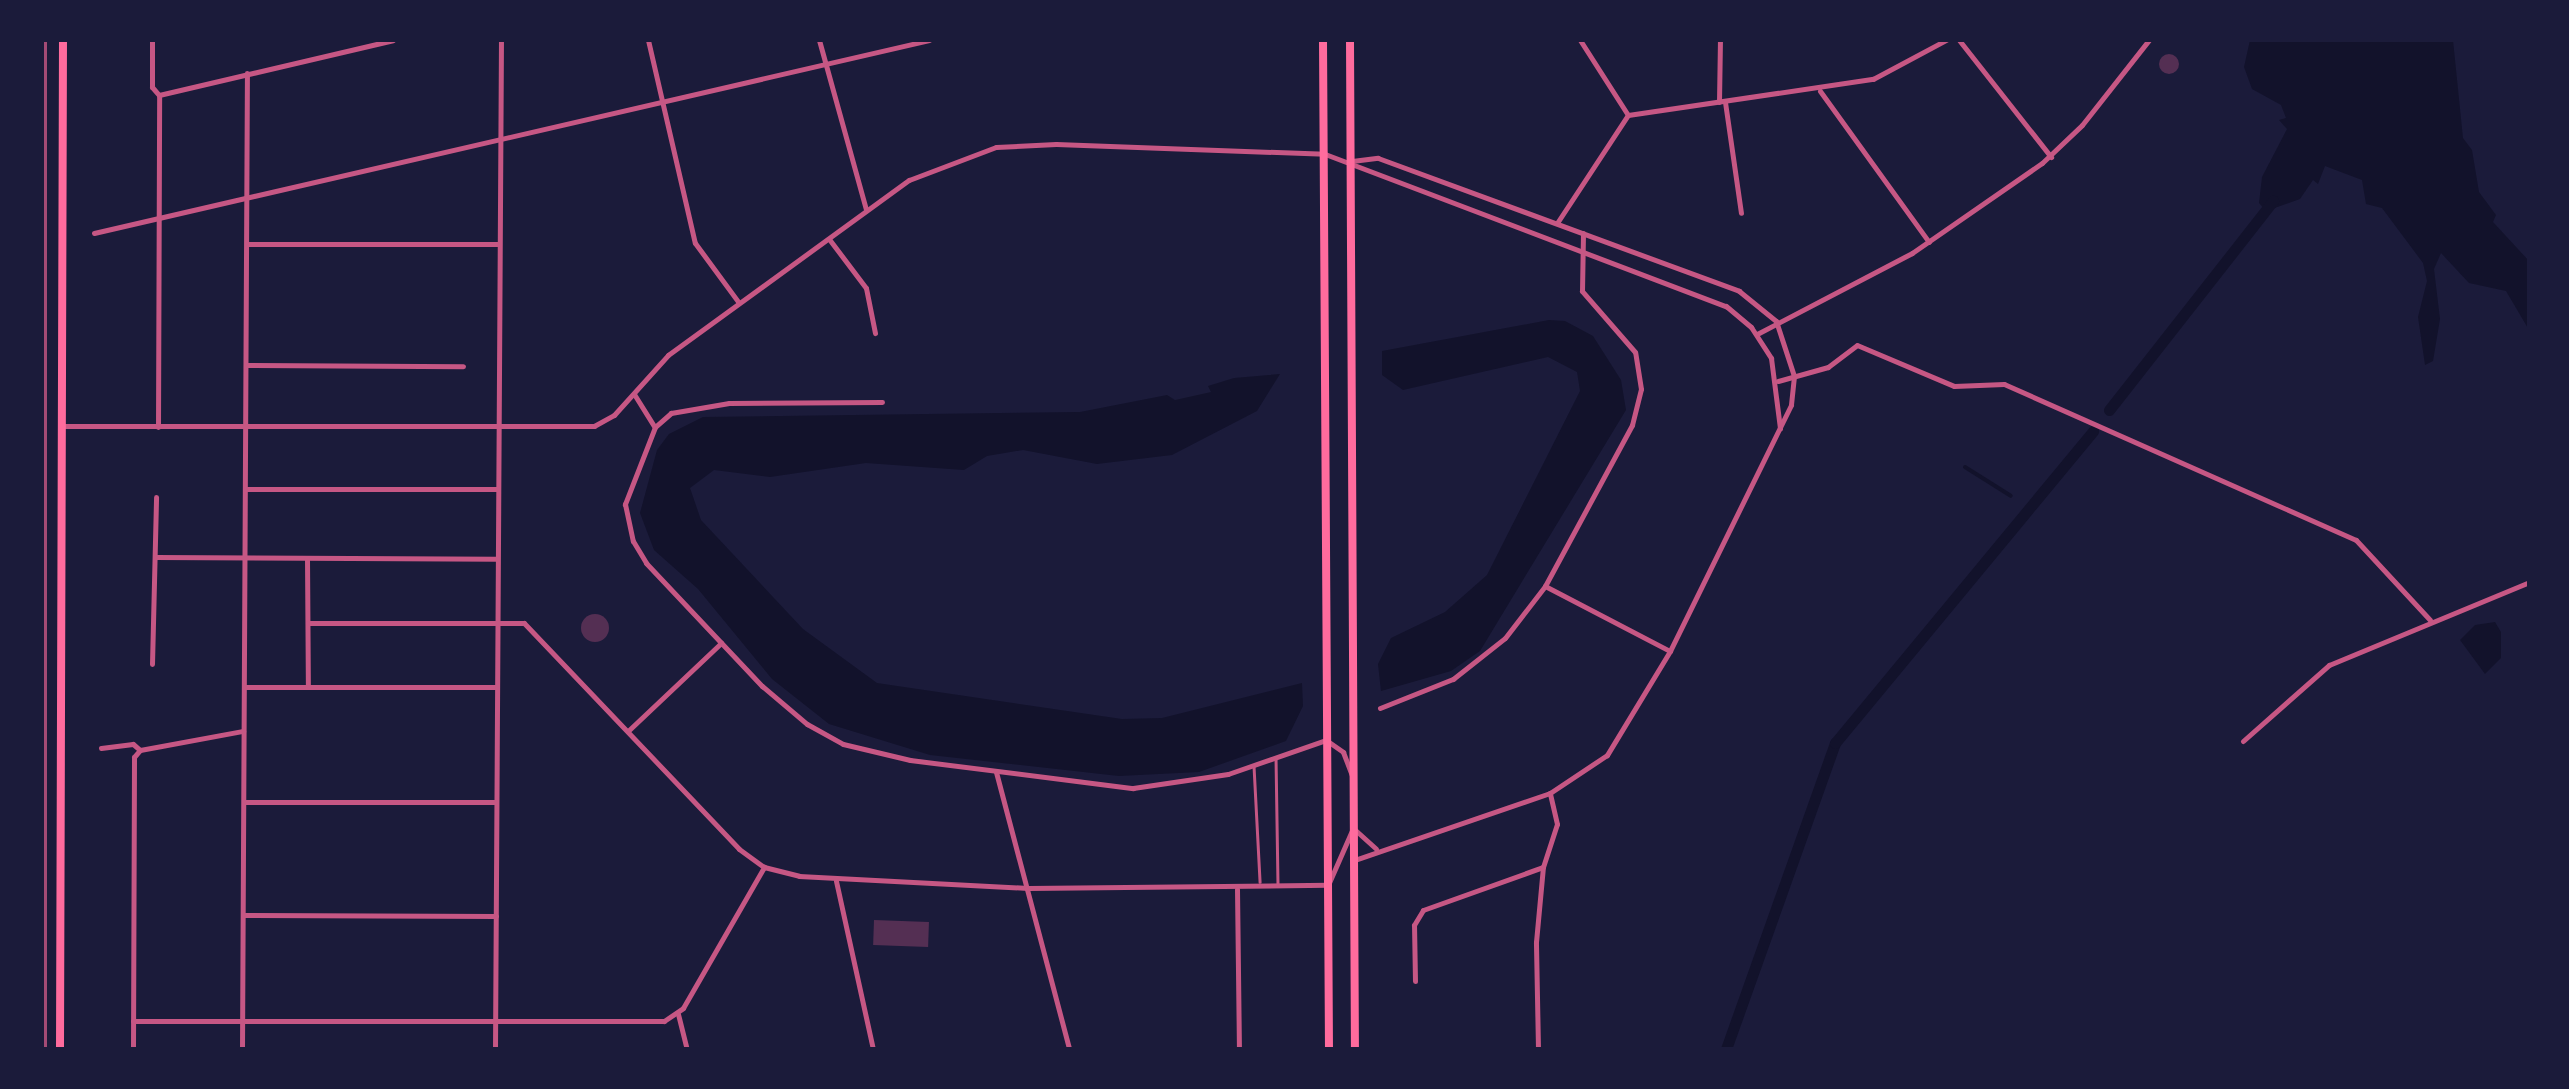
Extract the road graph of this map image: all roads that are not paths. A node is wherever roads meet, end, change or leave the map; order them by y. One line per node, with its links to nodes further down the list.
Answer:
1 (63, 40): 48 (main road)
2 (152, 40): 18 (street)
3 (393, 40): 16 (street)
4 (502, 40): 22 (street)
5 (648, 40): 19 (street)
6 (819, 40): 15 (street)
7 (929, 40): 15 (street)
8 (1323, 40): 23 (main road)
9 (1350, 40): 25 (main road)
10 (1580, 40): 21 (street)
11 (1720, 40): 20 (street)
12 (1946, 40): 17 (street)
13 (1959, 40): 24 (street)
14 (2149, 40): 24 (street)
15 (825, 64): 19 (street); 27 (street)
16 (247, 73): 18 (street); 26 (street)
17 (1820, 91): 20 (street); 34 (street)
18 (159, 95): 29 (street)
19 (661, 100): 22 (street); 38 (street)
20 (1722, 102): 21 (street); 28 (street)
21 (1628, 115): 30 (street)
22 (500, 138): 26 (street); 36 (street)
23 (1324, 154): 25 (street); 27 (street); 75 (main road)
24 (2051, 156): 34 (street)
25 (1352, 161): 30 (street); 37 (street); 82 (main road)
26 (245, 196): 29 (street); 35 (street)
27 (866, 210): 33 (street)
28 (1741, 213)
29 (160, 217): 31 (street); 51 (street)
30 (1556, 223): 32 (street)
31 (94, 232)
32 (1583, 233): 37 (street); 39 (street)
33 (829, 239): 38 (street); 40 (street)
34 (1929, 242): 39 (street)
35 (247, 244): 36 (street); 42 (street)
36 (498, 244): 50 (street)
37 (1580, 254): 41 (street); 62 (street)
38 (739, 304): 46 (street)
39 (1776, 321): 41 (street); 44 (street)
40 (875, 333)
41 (1757, 334): 45 (street)
42 (246, 365): 43 (street); 49 (street)
43 (463, 366)
44 (1794, 376): 45 (street); 53 (street); 63 (street)
45 (1778, 381): 53 (street)
46 (634, 394): 50 (street); 52 (street)
47 (882, 402): 52 (street)
48 (61, 426): 51 (street); 104 (main road)
49 (246, 426): 50 (street); 51 (street); 54 (street)
50 (496, 426): 55 (street)
51 (158, 427)
52 (656, 427): 66 (street)
53 (1780, 428): 67 (street)
54 (245, 489): 55 (street); 58 (street)
55 (496, 489): 60 (street)
56 (156, 498): 57 (street)
57 (154, 557): 58 (street); 68 (street)
58 (245, 558): 59 (street); 69 (street)
59 (307, 558): 60 (street); 65 (street)
60 (496, 559): 64 (street)
61 (2529, 582): 63 (street)
62 (1545, 586): 67 (street); 72 (street)
63 (2430, 620): 76 (street)
64 (496, 622): 65 (street); 71 (street); 74 (street)
65 (308, 623): 70 (street)
66 (721, 643): 74 (street); 81 (street)
67 (1670, 651): 83 (street)
68 (152, 664)
69 (244, 687): 70 (street); 73 (street)
70 (308, 687): 71 (street)
71 (497, 687): 85 (street)
72 (1380, 708)
73 (243, 730): 78 (street); 84 (street)
74 (628, 731): 89 (street)
75 (1326, 740): 79 (street); 82 (street); 93 (main road)
76 (2243, 741)
77 (101, 748): 78 (street)
78 (140, 750): 102 (street)
79 (1276, 756): 80 (street); 92 (lane)
80 (1254, 764): 81 (street); 94 (lane)
81 (996, 772): 95 (street)
82 (1353, 779): 86 (main road)
83 (1550, 793): 87 (street); 90 (street)
84 (244, 802): 85 (street); 97 (street)
85 (495, 802): 98 (street)
86 (1353, 828): 87 (street); 88 (main road); 93 (street)
87 (1376, 849): 88 (street)
88 (1354, 860): 113 (main road)
89 (764, 867): 91 (street); 100 (street)
90 (1543, 867): 99 (street); 114 (street)
91 (836, 880): 95 (street); 109 (street)
92 (1278, 884): 93 (street); 94 (street)
93 (1328, 885): 112 (main road)
94 (1262, 887): 96 (street)
95 (1028, 888): 96 (street); 110 (street)
96 (1237, 889): 111 (street)
97 (243, 915): 98 (street); 101 (street)
98 (496, 916): 103 (street)
99 (1415, 982)
100 (678, 1014): 103 (street); 108 (street)
101 (243, 1021): 102 (street); 103 (street); 106 (street)
102 (133, 1022): 105 (street)
103 (495, 1022): 107 (street)
104 (60, 1049)
105 (133, 1049)
106 (242, 1049)
107 (495, 1049)
108 (687, 1049)
109 (873, 1049)
110 (1069, 1049)
111 (1239, 1049)
112 (1328, 1049)
113 (1355, 1049)
114 (1538, 1049)

